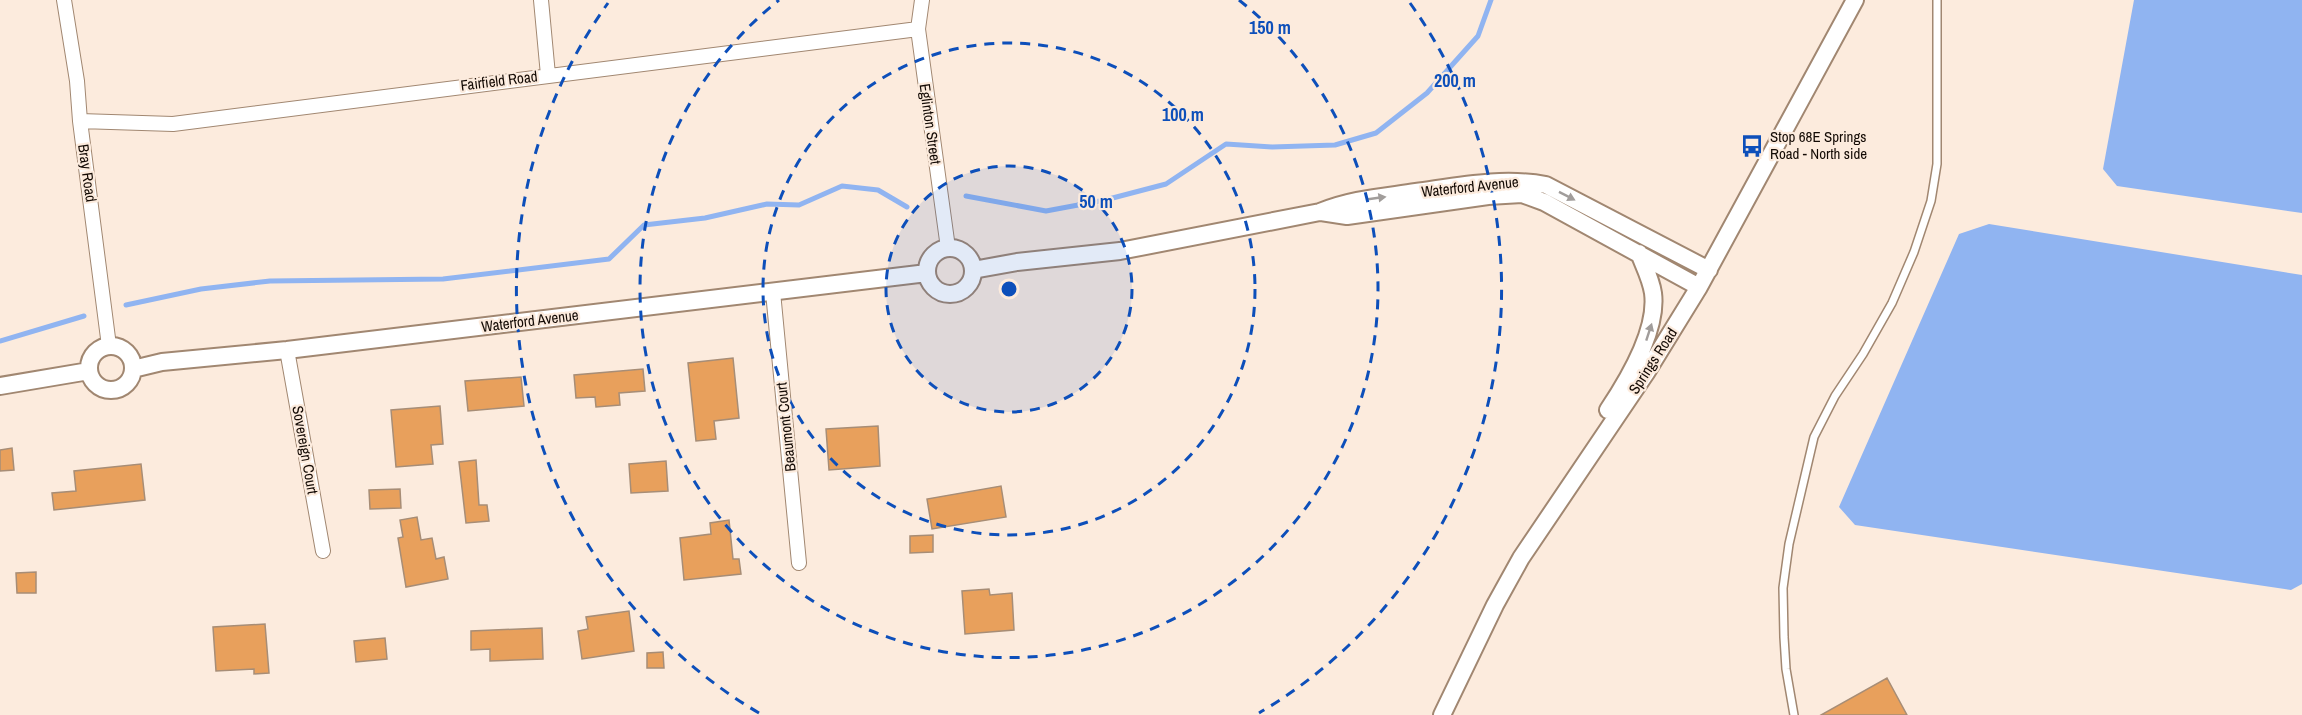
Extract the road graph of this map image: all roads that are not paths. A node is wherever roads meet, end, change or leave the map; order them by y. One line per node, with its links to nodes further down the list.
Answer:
1 (64, 0): 8 (street, Bray Road)
2 (541, 0): 7 (street)
3 (922, 0): 6 (street, Eglinton Street)
4 (1855, 0): 13 (street, Springs Road)
5 (1937, 0): 26 (lane)
6 (918, 29): 7 (street, Fairfield Road); 10 (street, Eglinton Street)
7 (548, 75): 8 (street, Fairfield Road)
8 (80, 121): 17 (street, Bray Road)
9 (1320, 212): 11 (street, Waterford Avenue); 12 (street, Waterford Avenue); 13 (street, Waterford Avenue, one-way to 13)
10 (948, 248): 12 (street); 14 (street)
11 (1639, 253): 15 (street, Waterford Avenue); 24 (street, one-way to 11)
12 (973, 270): 14 (street)
13 (1709, 270): 15 (street, Springs Road)
14 (927, 273): 16 (street, Waterford Avenue)
15 (1699, 287): 24 (street, Springs Road)
16 (773, 292): 18 (street, Waterford Avenue); 23 (street, Beaumont Court)
17 (109, 346): 19 (street); 20 (street)
18 (288, 350): 19 (street, Waterford Avenue); 22 (street, Sovereign Court)
19 (133, 369): 20 (street)
20 (88, 371): 21 (street)
21 (0, 386)
22 (323, 551)
23 (800, 563)
24 (1497, 601): 25 (street, Springs Road)
25 (1442, 715)
26 (1794, 715)

